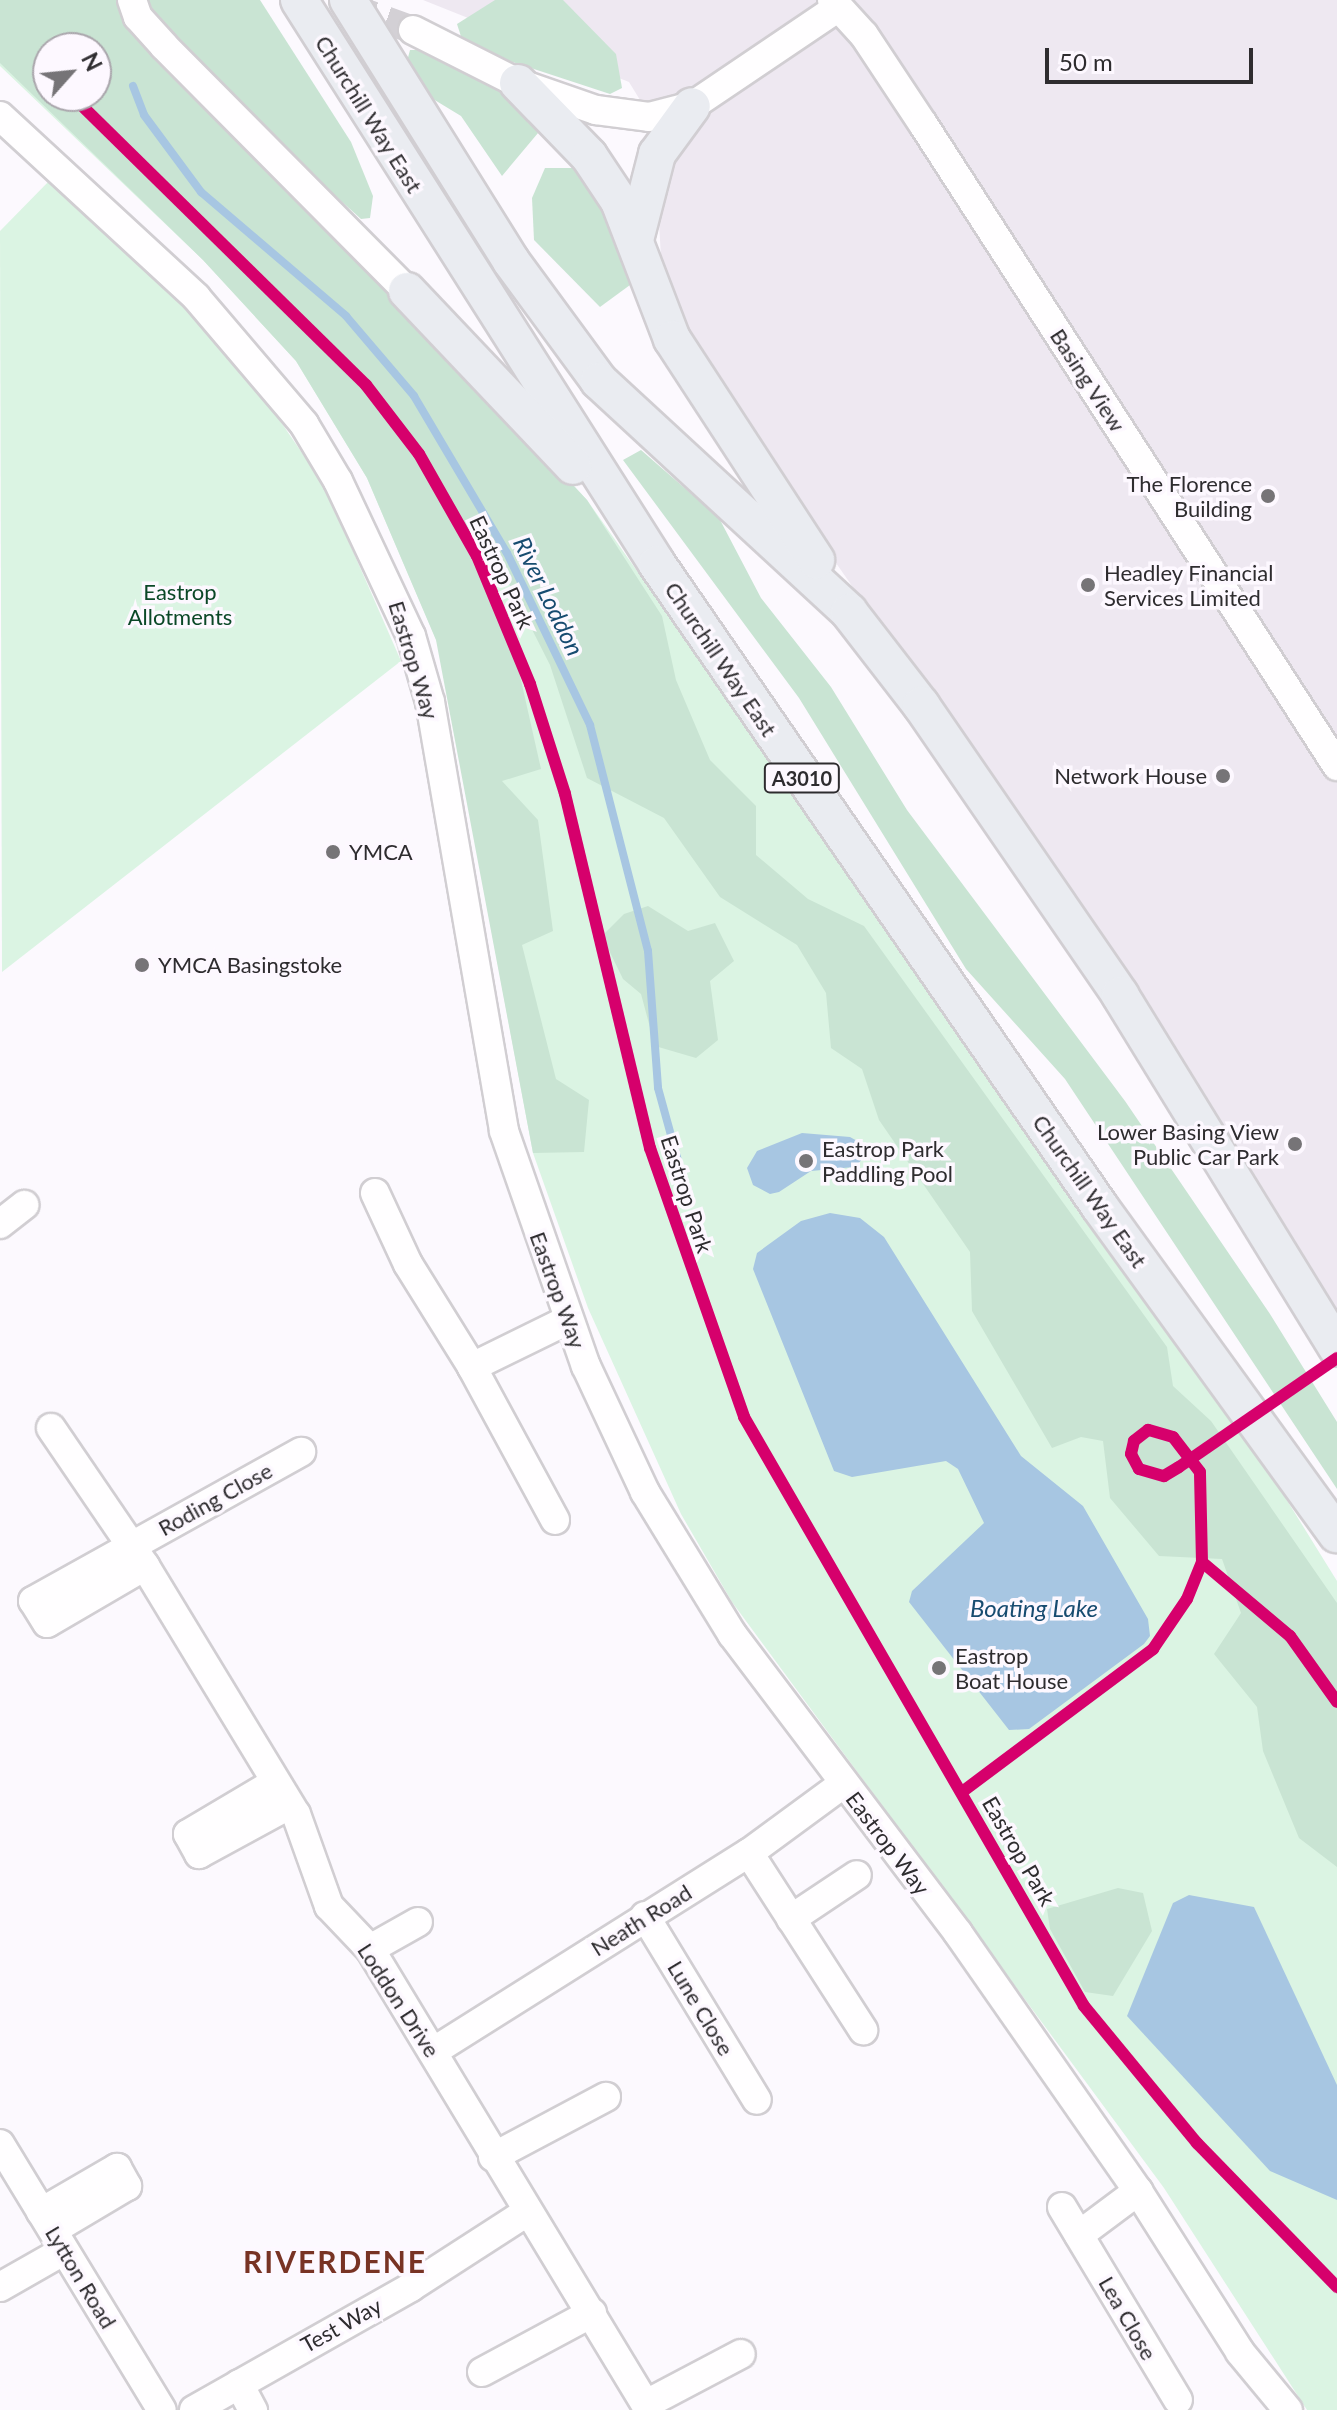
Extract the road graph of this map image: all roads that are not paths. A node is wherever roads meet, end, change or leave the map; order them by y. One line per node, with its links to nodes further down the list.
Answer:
1 (132, 0): 10 (street)
2 (299, 0): 11 (main road, Churchill Way East / A3010)
3 (348, 0): 12 (main road, Churchill Way East)
4 (834, 5): 7 (street); 13 (street, Basing View)
5 (413, 30): 6 (street)
6 (518, 83): 7 (street); 9 (main road)
7 (692, 106): 9 (main road)
8 (0, 116): 17 (street, Eastrop Way)
9 (636, 236): 12 (main road)
10 (407, 291): 11 (main road)
11 (657, 564): 23 (main road, Churchill Way East / A3010)
12 (849, 612): 18 (main road, Churchill Way East)
13 (1337, 766)
14 (375, 1193): 19 (street)
15 (24, 1205): 16 (street)
16 (0, 1224)
17 (568, 1320): 19 (street); 25 (street, Eastrop Way)
18 (1337, 1348)
19 (472, 1367): 22 (street)
20 (51, 1428): 24 (street, Loddon Drive)
21 (301, 1452): 24 (street, Roding Close)
22 (555, 1520)
23 (1337, 1534)
24 (138, 1556): 31 (street, Loddon Drive)
25 (843, 1784): 26 (street, Neath Road); 38 (street, Eastrop Way)
26 (749, 1853): 28 (street, Neath Road); 29 (street)
27 (857, 1875): 29 (street)
28 (645, 1916): 33 (street, Neath Road); 35 (street, Lune Close)
29 (791, 1919): 32 (street)
30 (418, 1922): 31 (street)
31 (370, 1949): 33 (street, Loddon Drive)
32 (863, 2030)
33 (434, 2051): 37 (street, Loddon Drive)
34 (606, 2097): 37 (street)
35 (757, 2100)
36 (0, 2144): 41 (street, Lytton Road)
37 (493, 2157): 40 (street, Loddon Drive)
38 (1138, 2191): 42 (street); 53 (street, Eastrop Way)
39 (1062, 2207): 42 (street, Lea Close)
40 (527, 2212): 44 (street, Loddon Drive); 47 (street, Test Way)
41 (53, 2231): 43 (street); 50 (street, Lytton Road)
42 (1079, 2235): 48 (street, Lea Close)
43 (0, 2287)
44 (592, 2313): 46 (street); 49 (street, Loddon Drive)
45 (741, 2354): 49 (street)
46 (482, 2372)
47 (239, 2384): 51 (street, Test Way); 52 (street)
48 (1178, 2400)
49 (648, 2407)
50 (162, 2410)
51 (194, 2410)
52 (253, 2410)
53 (1288, 2410)

